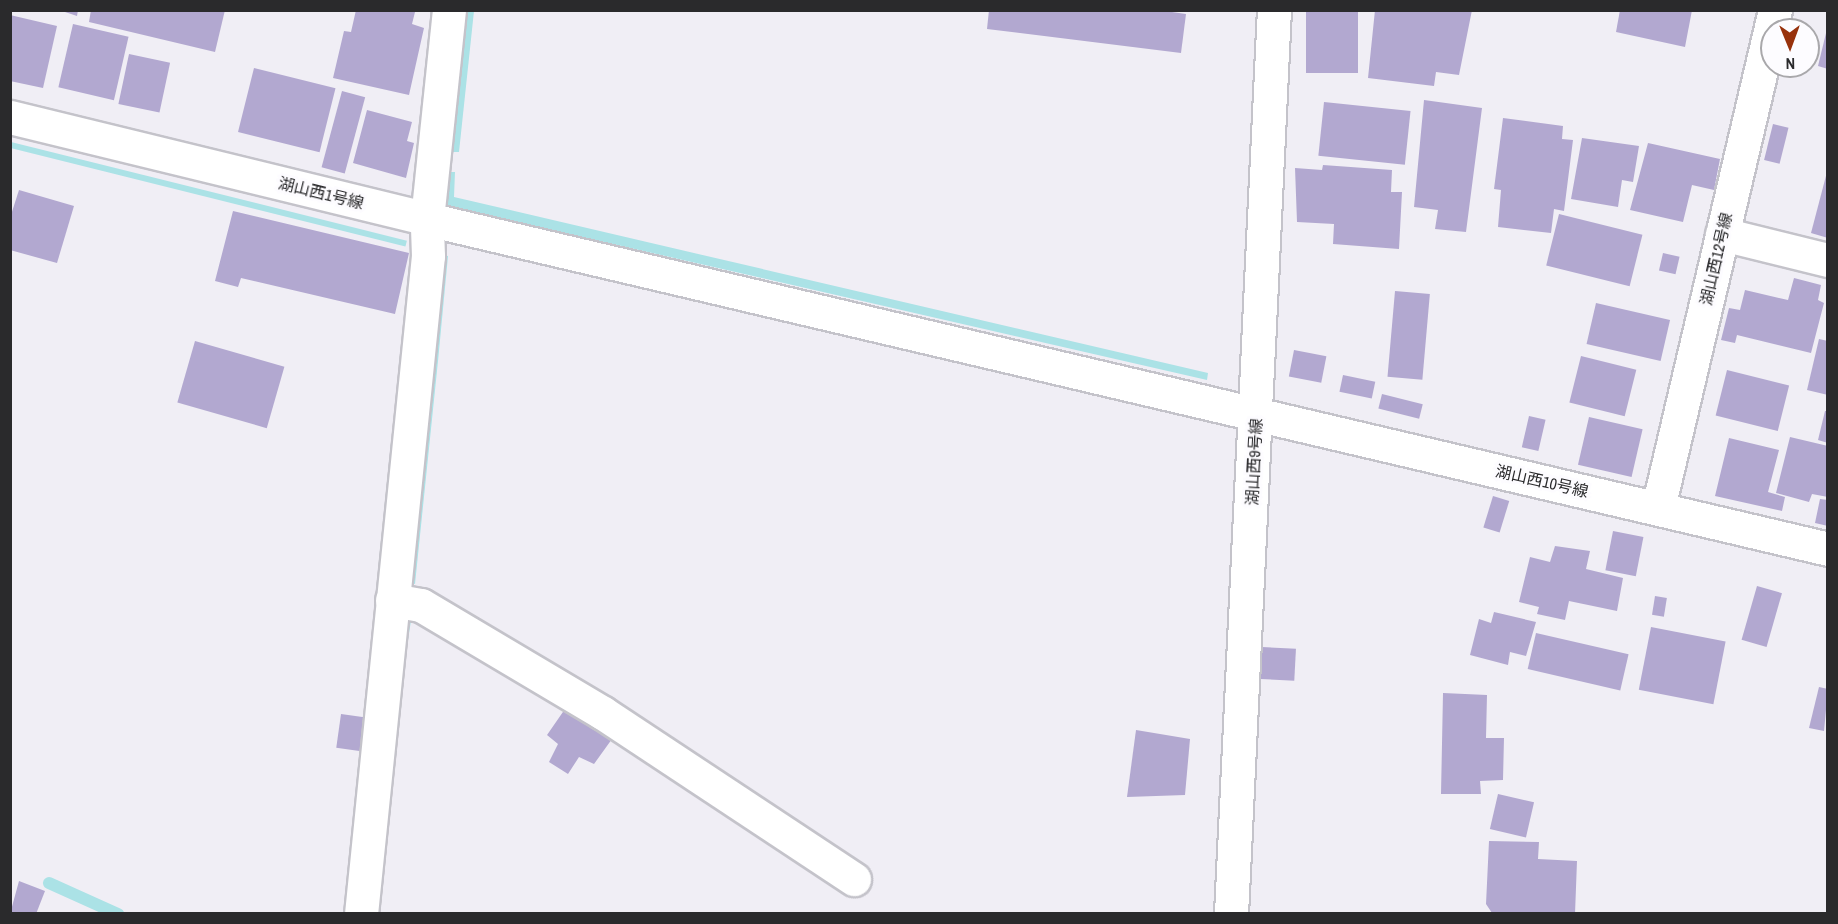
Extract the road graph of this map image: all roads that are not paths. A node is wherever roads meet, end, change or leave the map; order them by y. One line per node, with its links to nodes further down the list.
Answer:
1 (449, 10): 5 (street)
2 (1274, 10): 8 (street, 湖山西9号線)
3 (1775, 10): 6 (street, 湖山西12号線)
4 (10, 117): 5 (street, 湖山西1号線)
5 (427, 219): 8 (street, 湖山西1号線); 11 (street)
6 (1722, 234): 7 (street); 9 (street, 湖山西12号線)
7 (1827, 260)
8 (1257, 415): 9 (street, 湖山西10号線); 14 (street, 湖山西9号線)
9 (1658, 508): 10 (street, 湖山西10号線)
10 (1827, 549)
11 (392, 600): 12 (street); 13 (street)
12 (854, 879)
13 (361, 914)
14 (1231, 914)

